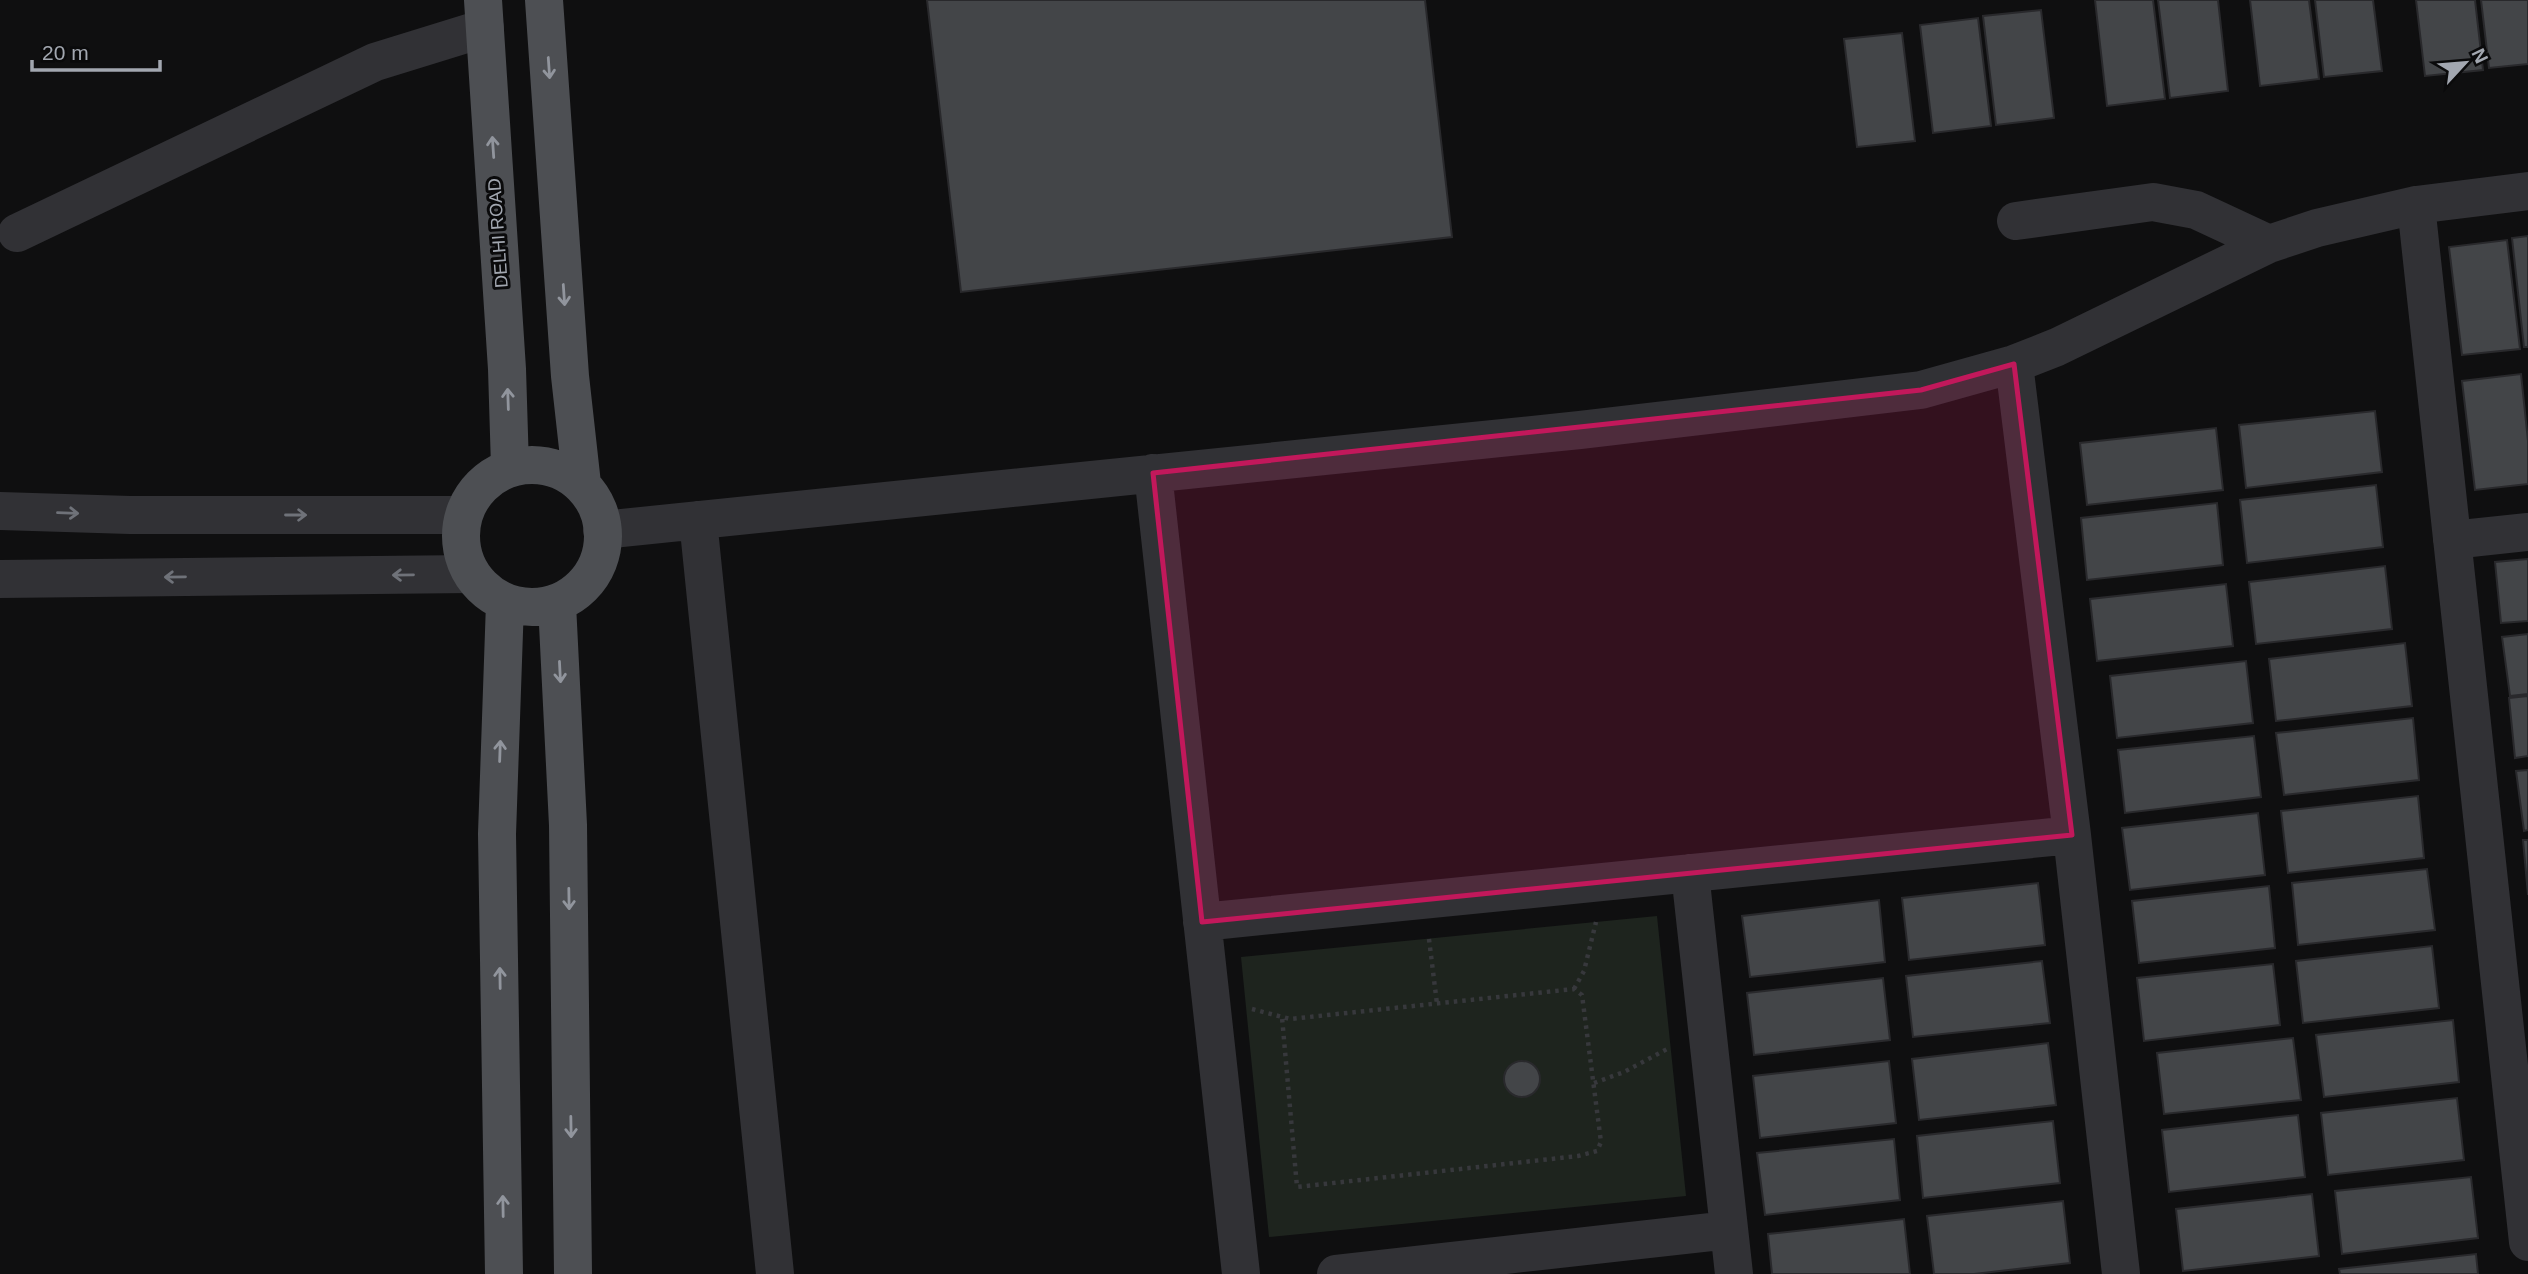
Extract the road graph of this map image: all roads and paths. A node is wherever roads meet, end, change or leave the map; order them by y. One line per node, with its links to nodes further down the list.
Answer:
1 (544, 0): 11 (main road, one-way to 11)
2 (484, 14): 6 (street); 9 (main road, DELHI ROAD, one-way to 2)
3 (2528, 191): 4 (street)
4 (2416, 205): 7 (street); 17 (street)
5 (2016, 221): 7 (street)
6 (17, 233)
7 (2269, 244): 8 (street)
8 (2014, 365): 10 (street); 22 (street)
9 (510, 467): 11 (main road); 13 (main road)
10 (1153, 473): 14 (street); 26 (street)
11 (582, 484): 15 (main road)
12 (0, 511): 13 (street, one-way to 13)
13 (463, 515): 18 (main road)
14 (698, 520): 15 (street); 37 (street)
15 (602, 530): 21 (main road)
16 (2528, 532): 17 (street)
17 (2452, 540): 34 (street)
18 (471, 574): 19 (street, one-way to 19); 20 (main road)
19 (0, 579)
20 (505, 603): 21 (main road); 35 (main road, one-way to 20)
21 (557, 604): 36 (main road, one-way to 36)
22 (2072, 835): 23 (street); 41 (street)
23 (1690, 873): 24 (street); 31 (street)
24 (1599, 883): 25 (street); 27 (path)
25 (1423, 900): 26 (street); 29 (path)
26 (1202, 922): 28 (street)
27 (1574, 989): 29 (path); 32 (path)
28 (1211, 998): 30 (path); 38 (street)
29 (1437, 1004): 30 (path)
30 (1282, 1017): 32 (path)
31 (1706, 1020): 32 (path); 33 (street)
32 (1594, 1083)
33 (1729, 1230): 39 (street); 40 (street)
34 (2528, 1242)
35 (504, 1274)
36 (573, 1274)
37 (775, 1274)
38 (1241, 1274)
39 (1336, 1274)
40 (1734, 1274)
41 (2121, 1274)

